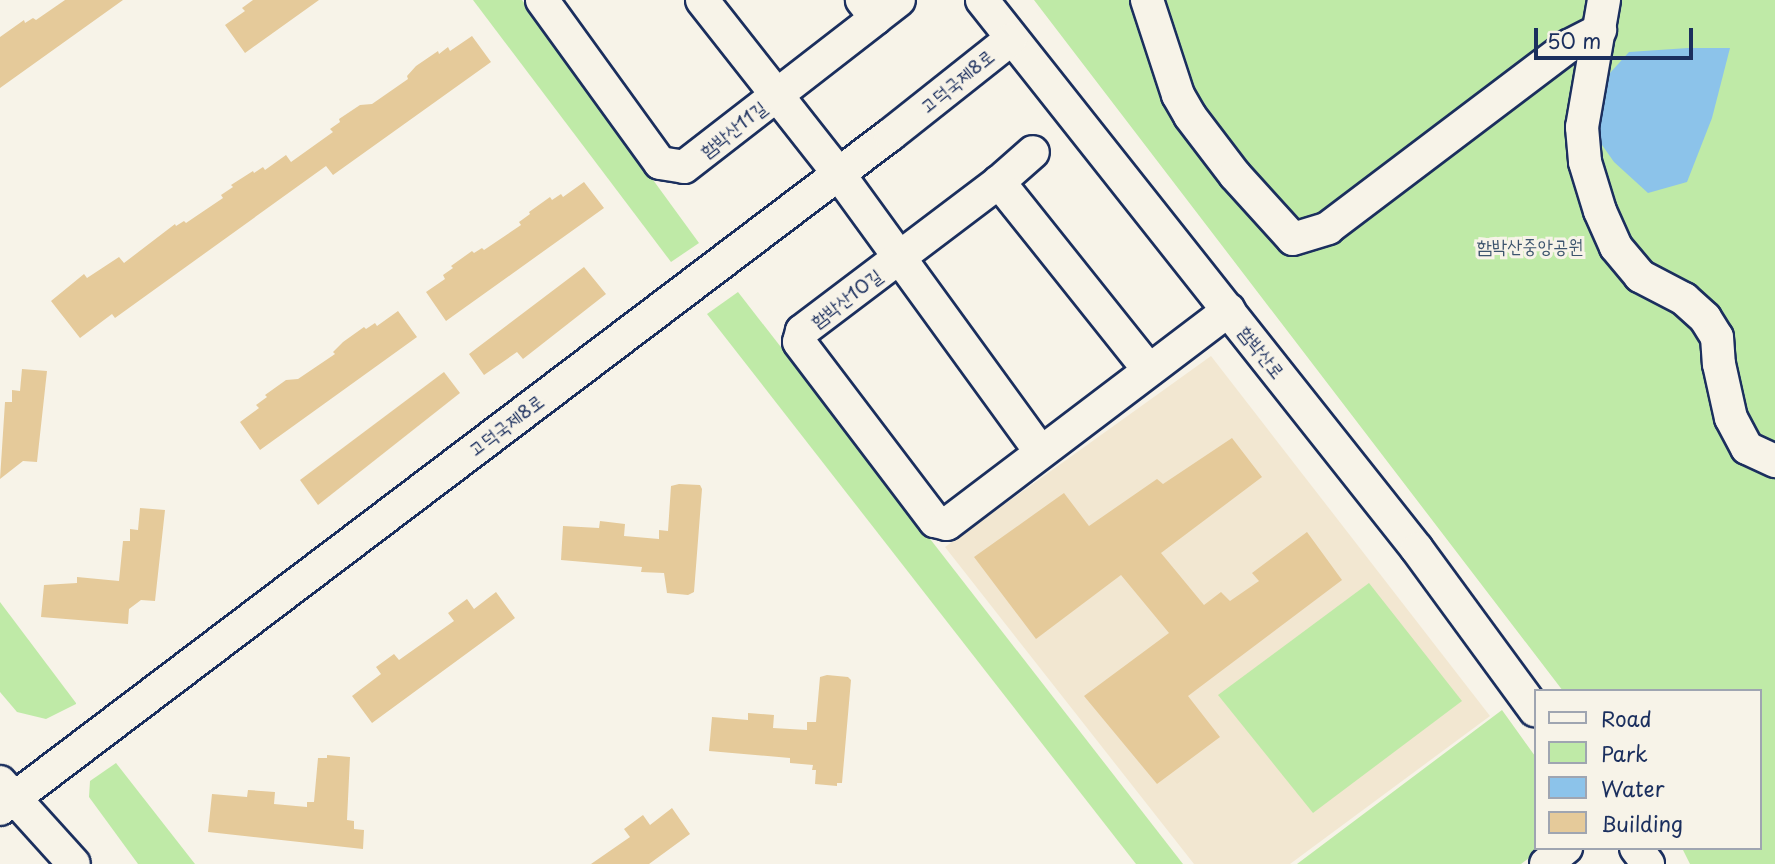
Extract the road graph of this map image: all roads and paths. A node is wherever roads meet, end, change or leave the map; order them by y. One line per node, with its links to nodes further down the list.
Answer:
1 (542, 0): 8 (street, 함박산11길)
2 (702, 0): 8 (street)
3 (982, 0): 7 (street, 함박산로)
4 (1147, 0): 6 (street)
5 (879, 6): 8 (street, 함박산11길)
6 (1602, 8): 16 (street)
7 (1011, 38): 10 (street, 고덕국제8로); 13 (street, 함박산로)
8 (776, 96): 10 (street)
9 (1033, 152): 11 (street, 함박산10길)
10 (838, 173): 12 (street); 18 (street, 고덕국제8로)
11 (999, 182): 12 (street, 함박산10길); 14 (street)
12 (899, 257): 15 (street); 15 (street, 함박산10길)
13 (1229, 310): 14 (street, 함박산10길); 17 (street, 함박산로)
14 (1149, 370): 15 (street, 함박산10길)
15 (1041, 452)
16 (1775, 461)
17 (1534, 709)
18 (4, 797): 20 (street)
19 (1564, 850): 21 (street)
20 (74, 864)
21 (1546, 864)

